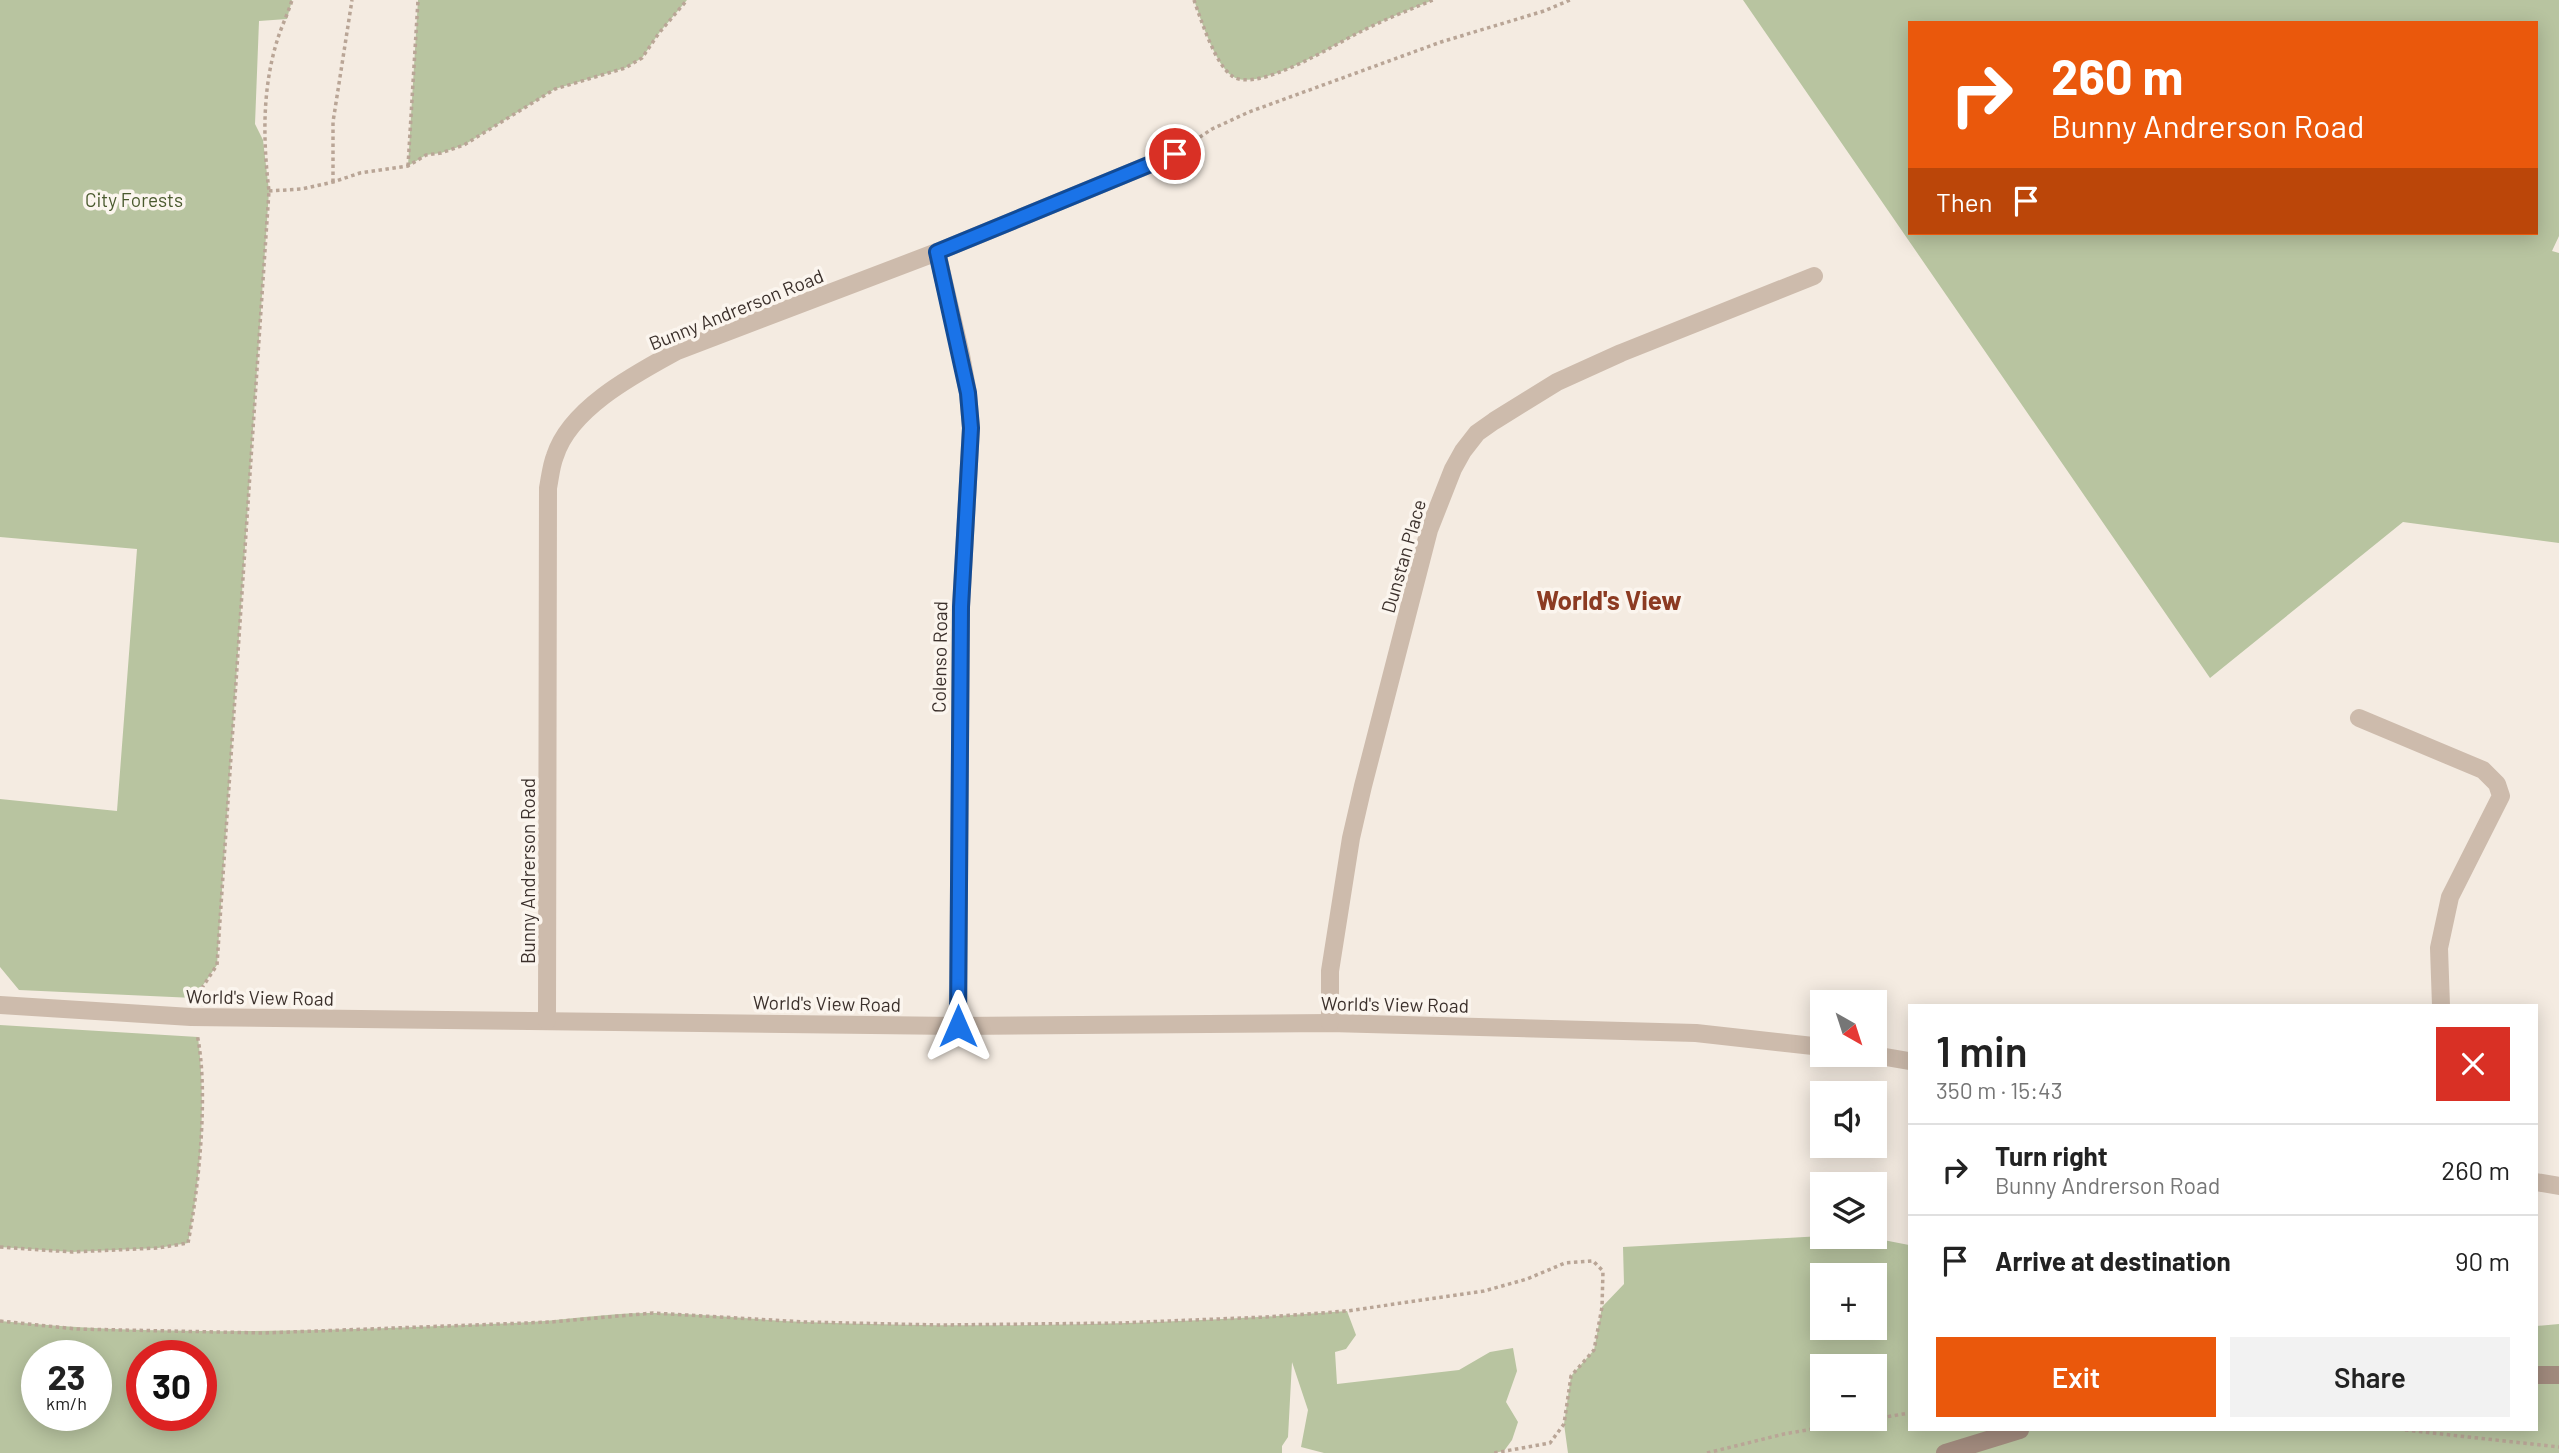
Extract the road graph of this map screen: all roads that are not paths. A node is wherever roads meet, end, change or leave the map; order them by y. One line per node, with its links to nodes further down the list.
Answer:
1 (1175, 154): 2 (street, Bunny Andrerson Road)
2 (937, 252): 7 (street, Bunny Andrerson Road); 9 (street, Colenso Road)
3 (1814, 276): 8 (street, Dunstan Place)
4 (2358, 718): 6 (street)
5 (0, 1004): 7 (street, World's View Road)
6 (2441, 1004)
7 (547, 1021): 9 (street, World's View Road)
8 (1330, 1023): 9 (street, World's View Road); 10 (street, World's View Road)
9 (958, 1026)
10 (1810, 1046)
11 (1887, 1057): 12 (street)
12 (1908, 1061)
13 (2538, 1182): 14 (street)
14 (2559, 1186)
15 (2538, 1375): 16 (main road)
16 (2559, 1375)
17 (2017, 1431): 18 (main road)
18 (1945, 1453)

